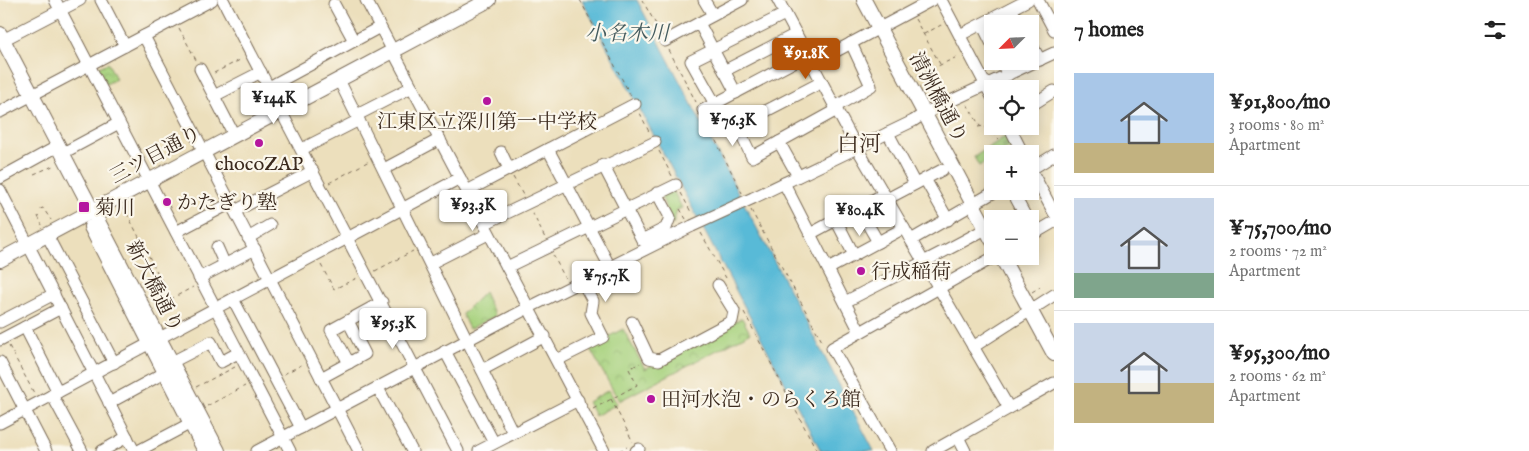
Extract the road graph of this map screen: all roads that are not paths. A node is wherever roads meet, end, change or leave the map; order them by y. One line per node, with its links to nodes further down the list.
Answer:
1 (80, 0): 15 (street)
2 (101, 0): 34 (street)
3 (212, 0): 29 (street)
4 (224, 0): 43 (street)
5 (366, 0): 23 (street)
6 (489, 0): 36 (main road, 三ツ目通り)
7 (704, 0): 20 (street)
8 (742, 0): 20 (street)
9 (778, 0): 18 (street)
10 (864, 0): 24 (main road, 清洲橋通り)
11 (932, 0): 24 (street)
12 (941, 0): 28 (street)
13 (1028, 0): 17 (street)
14 (334, 4): 30 (street)
15 (57, 5): 32 (street); 40 (street)
16 (1045, 5): 26 (street)
17 (1012, 8): 19 (street); 22 (street)
18 (785, 14): 27 (street); 35 (street)
19 (1016, 15)
20 (713, 16): 21 (street)
21 (699, 23): 31 (street); 35 (street)
22 (982, 24): 25 (street); 28 (street)
23 (380, 27): 30 (street); 36 (street)
24 (879, 28): 33 (street); 64 (main road, 清洲橋通り)
25 (984, 28)
26 (1054, 30)
27 (796, 34): 38 (street); 42 (street)
28 (960, 35): 49 (street)
29 (144, 36): 34 (street); 75 (street)
30 (354, 41): 50 (street)
31 (665, 41)
32 (1, 42): 56 (main road, 新大橋通り)
33 (851, 43): 38 (street); 60 (street)
34 (125, 46): 40 (street)
35 (714, 50): 42 (street); 59 (street)
36 (393, 51): 46 (main road, 三ツ目通り); 51 (street)
37 (1054, 53): 39 (street)
38 (809, 60): 48 (street); 54 (street)
39 (1040, 60): 45 (street)
40 (89, 65): 56 (street); 66 (street)
41 (1006, 70): 45 (street)
42 (724, 71): 54 (street)
43 (261, 72): 50 (street); 55 (street)
44 (203, 74): 55 (street)
45 (1008, 75): 47 (street)
46 (339, 80): 61 (main road, 三ツ目通り); 65 (street)
47 (998, 80)
48 (822, 82): 60 (street); 71 (street)
49 (984, 82)
50 (269, 87): 61 (street)
51 (412, 87): 65 (street); 69 (street)
52 (984, 87): 64 (street)
53 (1054, 91): 57 (street)
54 (736, 93): 59 (street)
55 (214, 96): 68 (street)
56 (29, 97): 62 (street); 76 (main road, 新大橋通り)
57 (1039, 100)
58 (635, 104): 72 (street)
59 (715, 104): 63 (street)
60 (836, 109): 71 (street); 73 (street)
61 (281, 110): 68 (main road, 三ツ目通り); 74 (street)
62 (0, 112)
63 (702, 112)
64 (925, 113): 67 (street); 99 (main road, 清洲橋通り)
65 (358, 118): 74 (street); 81 (street)
66 (119, 124): 76 (street); 88 (street)
67 (888, 133): 73 (street); 89 (street)
68 (234, 135): 75 (main road, 三ツ目通り)
69 (440, 139): 81 (street); 87 (street)
70 (655, 142): 80 (street)
71 (779, 142): 85 (street)
72 (548, 148): 82 (street); 91 (street)
73 (857, 148): 85 (street); 97 (street)
74 (302, 149): 84 (street)
75 (204, 151): 88 (main road, 三ツ目通り); 100 (street)
76 (57, 152): 86 (street); 104 (main road, 新大橋通り)
77 (501, 152): 82 (street)
78 (1054, 155): 79 (street)
79 (1039, 164)
80 (603, 165): 91 (street); 103 (street)
81 (384, 169): 102 (street)
82 (509, 169): 95 (street)
83 (942, 170): 89 (street)
84 (313, 171): 100 (street); 120 (street)
85 (798, 176): 90 (street)
86 (0, 178)
87 (460, 178): 95 (street); 102 (street)
88 (149, 180): 104 (main road, 三ツ目通り); 116 (street)
89 (920, 181): 97 (street); 107 (street)
90 (784, 183): 117 (street); 123 (street, bridge)
91 (566, 184): 111 (street); 114 (street)
92 (676, 185): 96 (street)
93 (1039, 186): 105 (street)
94 (0, 190): 124 (street)
95 (467, 191): 114 (street)
96 (658, 193): 103 (street); 123 (street)
97 (886, 196): 101 (street); 112 (street)
98 (984, 199): 99 (street)
99 (974, 205): 107 (street); 109 (main road, 清洲橋通り)
100 (233, 207): 116 (street); 119 (street)
101 (858, 207): 106 (street); 122 (street)
102 (403, 208): 120 (street); 130 (street)
103 (625, 208): 111 (street); 123 (street)
104 (89, 212): 115 (main road, 三ツ目通り); 158 (main road, 新大橋通り)
105 (1054, 213)
106 (836, 220): 117 (street); 127 (street)
107 (948, 220): 121 (street)
108 (1054, 222): 113 (street)
109 (984, 223)
110 (270, 225): 119 (street)
111 (588, 226): 134 (street); 135 (street)
112 (904, 228): 121 (street); 122 (street)
113 (1039, 228)
114 (486, 229): 130 (street); 134 (street)
115 (45, 230): 124 (main road, 三ツ目通り); 166 (street)
116 (176, 232): 137 (street)
117 (810, 234): 136 (street)
118 (984, 237): 129 (street)
119 (248, 238): 126 (street)
120 (348, 238): 138 (street); 144 (street)
121 (911, 240): 129 (street)
122 (878, 242): 127 (street)
123 (648, 243): 135 (street)
124 (28, 245): 128 (main road, 三ツ目通り); 141 (street)
125 (217, 247): 132 (street)
126 (255, 249): 132 (street); 138 (street)
127 (854, 254): 136 (street)
128 (0, 260)
129 (924, 262): 140 (street); 145 (street)
130 (431, 263): 157 (street)
131 (984, 263): 140 (street)
132 (225, 264): 137 (street)
133 (1007, 265): 149 (main road)
134 (507, 267): 146 (street)
135 (610, 267): 139 (street)
136 (828, 269): 145 (street)
137 (201, 280): 148 (street)
138 (270, 280): 143 (street); 172 (street)
139 (582, 281): 146 (street); 164 (street)
140 (939, 288): 153 (street); 159 (street)
141 (54, 294): 147 (street); 151 (street)
142 (1054, 295): 149 (street)
143 (233, 299): 148 (street); 183 (street)
144 (382, 302): 150 (street); 168 (street)
145 (845, 302): 153 (street)
146 (530, 307): 154 (street); 157 (street)
147 (61, 308): 152 (street); 171 (street)
148 (215, 308): 158 (street); 162 (street)
149 (1030, 310): 156 (main road); 159 (street)
150 (348, 321): 167 (street); 167 (street)
151 (0, 322)
152 (24, 327): 155 (street); 175 (street)
153 (860, 332): 202 (street)
154 (545, 336): 164 (street); 170 (street)
155 (2, 338)
156 (1050, 338): 161 (main road)
157 (468, 340): 160 (street); 170 (street)
158 (154, 341): 166 (street); 169 (main road, 新大橋通り)
159 (974, 347): 179 (street)
160 (445, 351): 168 (street); 188 (street)
161 (1054, 354)
162 (241, 358): 169 (street); 187 (street)
163 (649, 358): 163 (street)
164 (557, 360): 176 (street)
165 (0, 362): 180 (street)
166 (114, 363): 171 (street)
167 (349, 363): 172 (street)
168 (416, 367): 174 (street); 199 (street)
169 (168, 368): 177 (street); 181 (main road, 新大橋通り); 181 (main road, 新大橋通り)
170 (482, 370): 184 (street)
171 (94, 373): 175 (street); 177 (street)
172 (321, 378): 178 (street)
173 (1054, 383): 179 (street)
174 (378, 388): 178 (street); 198 (street)
175 (55, 394): 180 (street); 190 (street)
176 (578, 400): 184 (street); 201 (street)
177 (109, 403): 186 (street)
178 (337, 408): 183 (street); 197 (street)
179 (1009, 408): 185 (street)
180 (25, 410): 182 (street); 189 (street)
181 (194, 417): 192 (street); 193 (main road, 新大橋通り); 194 (main road, 新大橋通り)
182 (0, 423)
183 (301, 428): 187 (street)
184 (513, 433): 188 (street)
185 (958, 437): 203 (street); 204 (street)
186 (128, 438): 191 (street); 192 (street)
187 (283, 438): 195 (street); 196 (street)
188 (494, 443): 200 (street)
189 (46, 451)
190 (82, 451)
191 (102, 451)
192 (136, 451)
193 (205, 451)
194 (218, 451)
195 (257, 451)
196 (290, 451)
197 (359, 451)
198 (412, 451)
199 (458, 451)
200 (479, 451)
201 (604, 451)
202 (890, 451)
203 (933, 451)
204 (965, 451)

